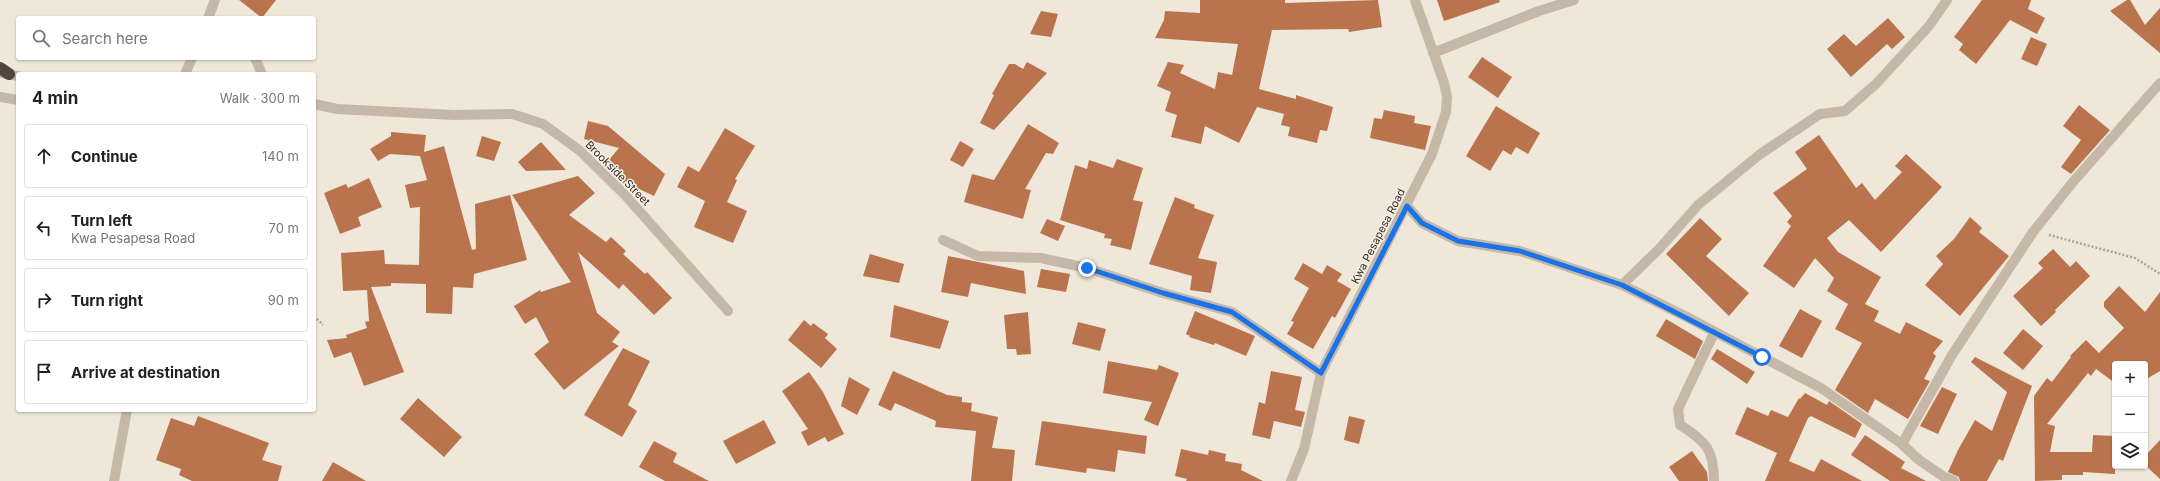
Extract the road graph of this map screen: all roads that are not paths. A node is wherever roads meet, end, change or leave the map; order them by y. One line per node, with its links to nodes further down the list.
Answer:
1 (215, 0): 5 (street)
2 (1415, 0): 6 (street, Kwa Pesapesa Road)
3 (1574, 0): 6 (street)
4 (1947, 0): 17 (street)
5 (209, 16)
6 (1433, 53): 15 (street, Kwa Pesapesa Road)
7 (191, 60): 9 (street)
8 (256, 60): 10 (street)
9 (186, 72)
10 (261, 72)
11 (2160, 83): 22 (street)
12 (0, 97): 13 (street)
13 (16, 100)
14 (316, 104): 18 (street, Brookside Street)
15 (1407, 206): 17 (street); 20 (street, Kwa Pesapesa Road)
16 (944, 240): 20 (street)
17 (1622, 285): 19 (street)
18 (728, 311)
19 (1714, 333): 22 (street); 25 (street)
20 (1321, 373): 24 (street, Kwa Pesapesa Road)
21 (127, 412): 23 (street)
22 (1902, 444): 26 (street)
23 (114, 481)
24 (1292, 481)
25 (1714, 481)
26 (1954, 481)

